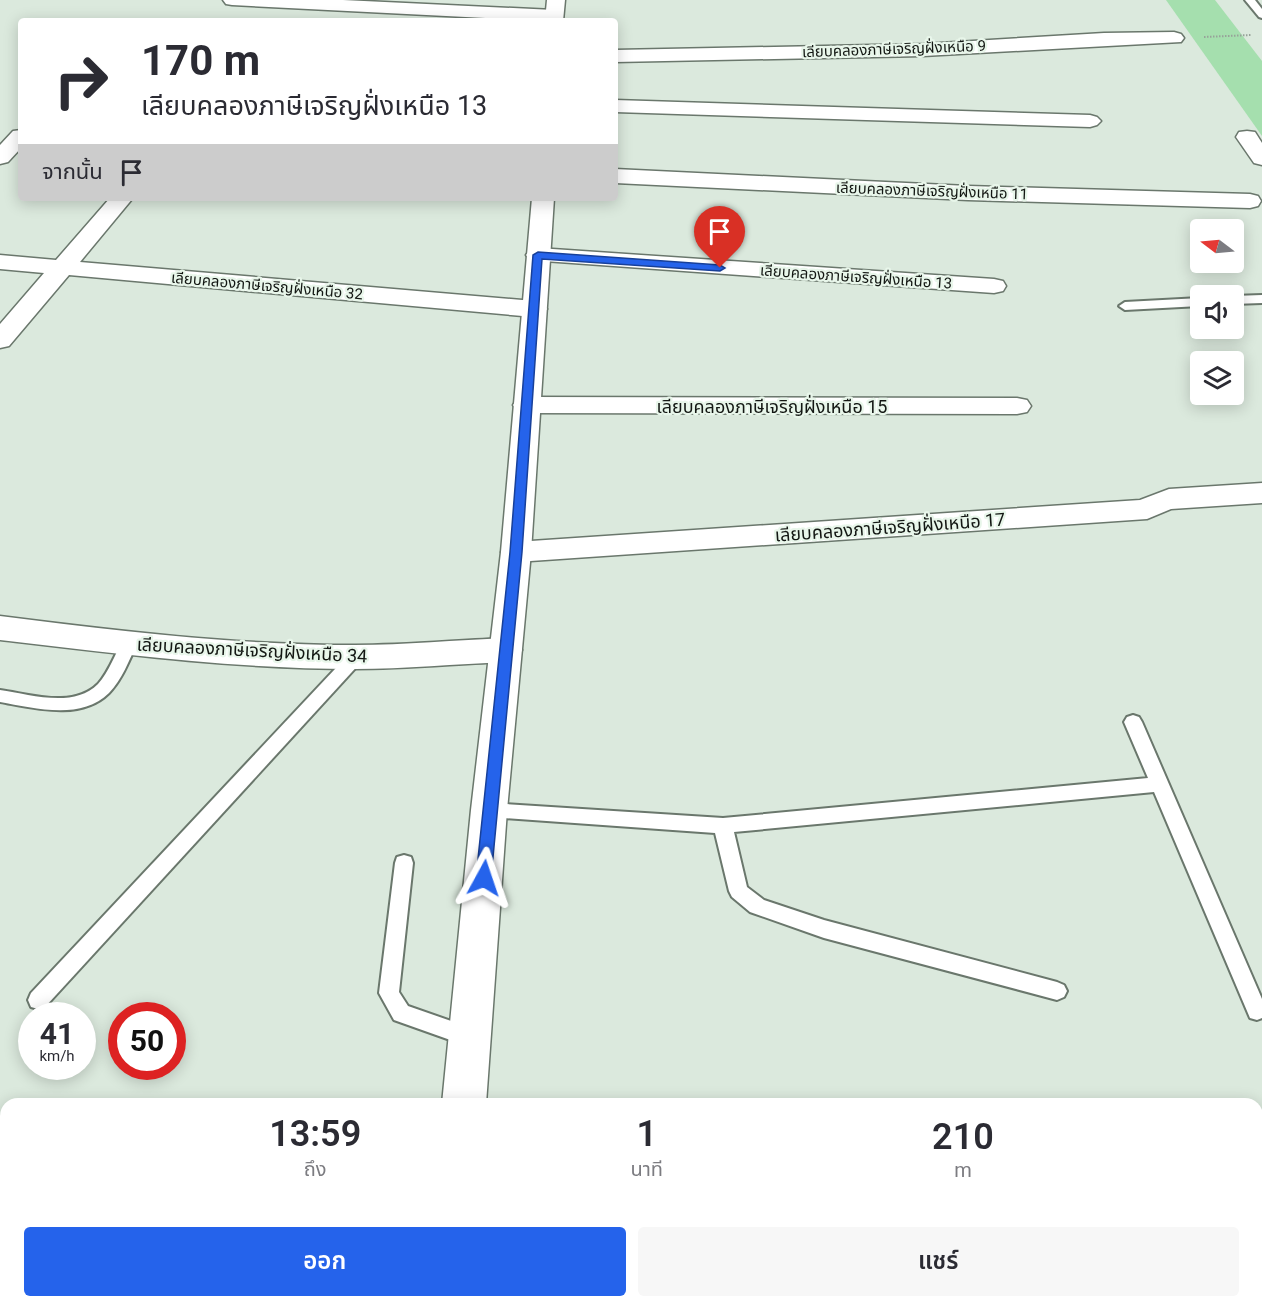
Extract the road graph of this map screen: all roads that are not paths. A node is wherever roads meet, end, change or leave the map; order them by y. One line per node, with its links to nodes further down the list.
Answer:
1 (232, 0): 3 (street)
2 (1250, 0): 4 (lane)
3 (554, 12)
4 (1262, 15)
5 (1174, 38): 6 (street, เลียบคลองภาษีเจริญฝั่งเหนือ 9)
6 (618, 56)
7 (618, 106): 8 (street)
8 (1090, 121)
9 (1247, 137): 12 (street)
10 (18, 139): 11 (street)
11 (0, 157)
12 (1262, 158)
13 (618, 176): 16 (street, เลียบคลองภาษีเจริญฝั่งเหนือ 11)
14 (119, 201): 19 (street)
15 (543, 201): 17 (street)
16 (1250, 201)
17 (538, 255): 20 (street, เลียบคลองภาษีเจริญฝั่งเหนือ 13); 25 (street)
18 (0, 262): 19 (street, เลียบคลองภาษีเจริญฝั่งเหนือ 32)
19 (64, 267): 25 (street, เลียบคลองภาษีเจริญฝั่งเหนือ 32); 26 (street)
20 (994, 286)
21 (1262, 299): 22 (lane)
22 (1244, 300)
23 (1190, 303): 24 (lane)
24 (1125, 306)
25 (534, 309): 27 (street)
26 (0, 340)
27 (527, 405): 28 (street, เลียบคลองภาษีเจริญฝั่งเหนือ 15); 30 (street)
28 (1017, 406)
29 (1262, 493): 30 (street, เลียบคลองภาษีเจริญฝั่งเหนือ 17)
30 (516, 552): 33 (street)
31 (0, 628): 32 (street, เลียบคลองภาษีเจริญฝั่งเหนือ 34)
32 (129, 644): 34 (street, เลียบคลองภาษีเจริญฝั่งเหนือ 34); 35 (lane)
33 (506, 650): 34 (street, เลียบคลองภาษีเจริญฝั่งเหนือ 34); 38 (street)
34 (356, 657): 42 (lane)
35 (0, 696)
36 (1134, 722): 37 (lane)
37 (1161, 784): 39 (lane); 43 (lane)
38 (489, 810): 39 (lane); 44 (street)
39 (723, 826): 41 (lane)
40 (404, 863): 44 (lane)
41 (1057, 991)
42 (38, 1000)
43 (1257, 1011)
44 (471, 1037): 45 (street)
45 (465, 1098)

